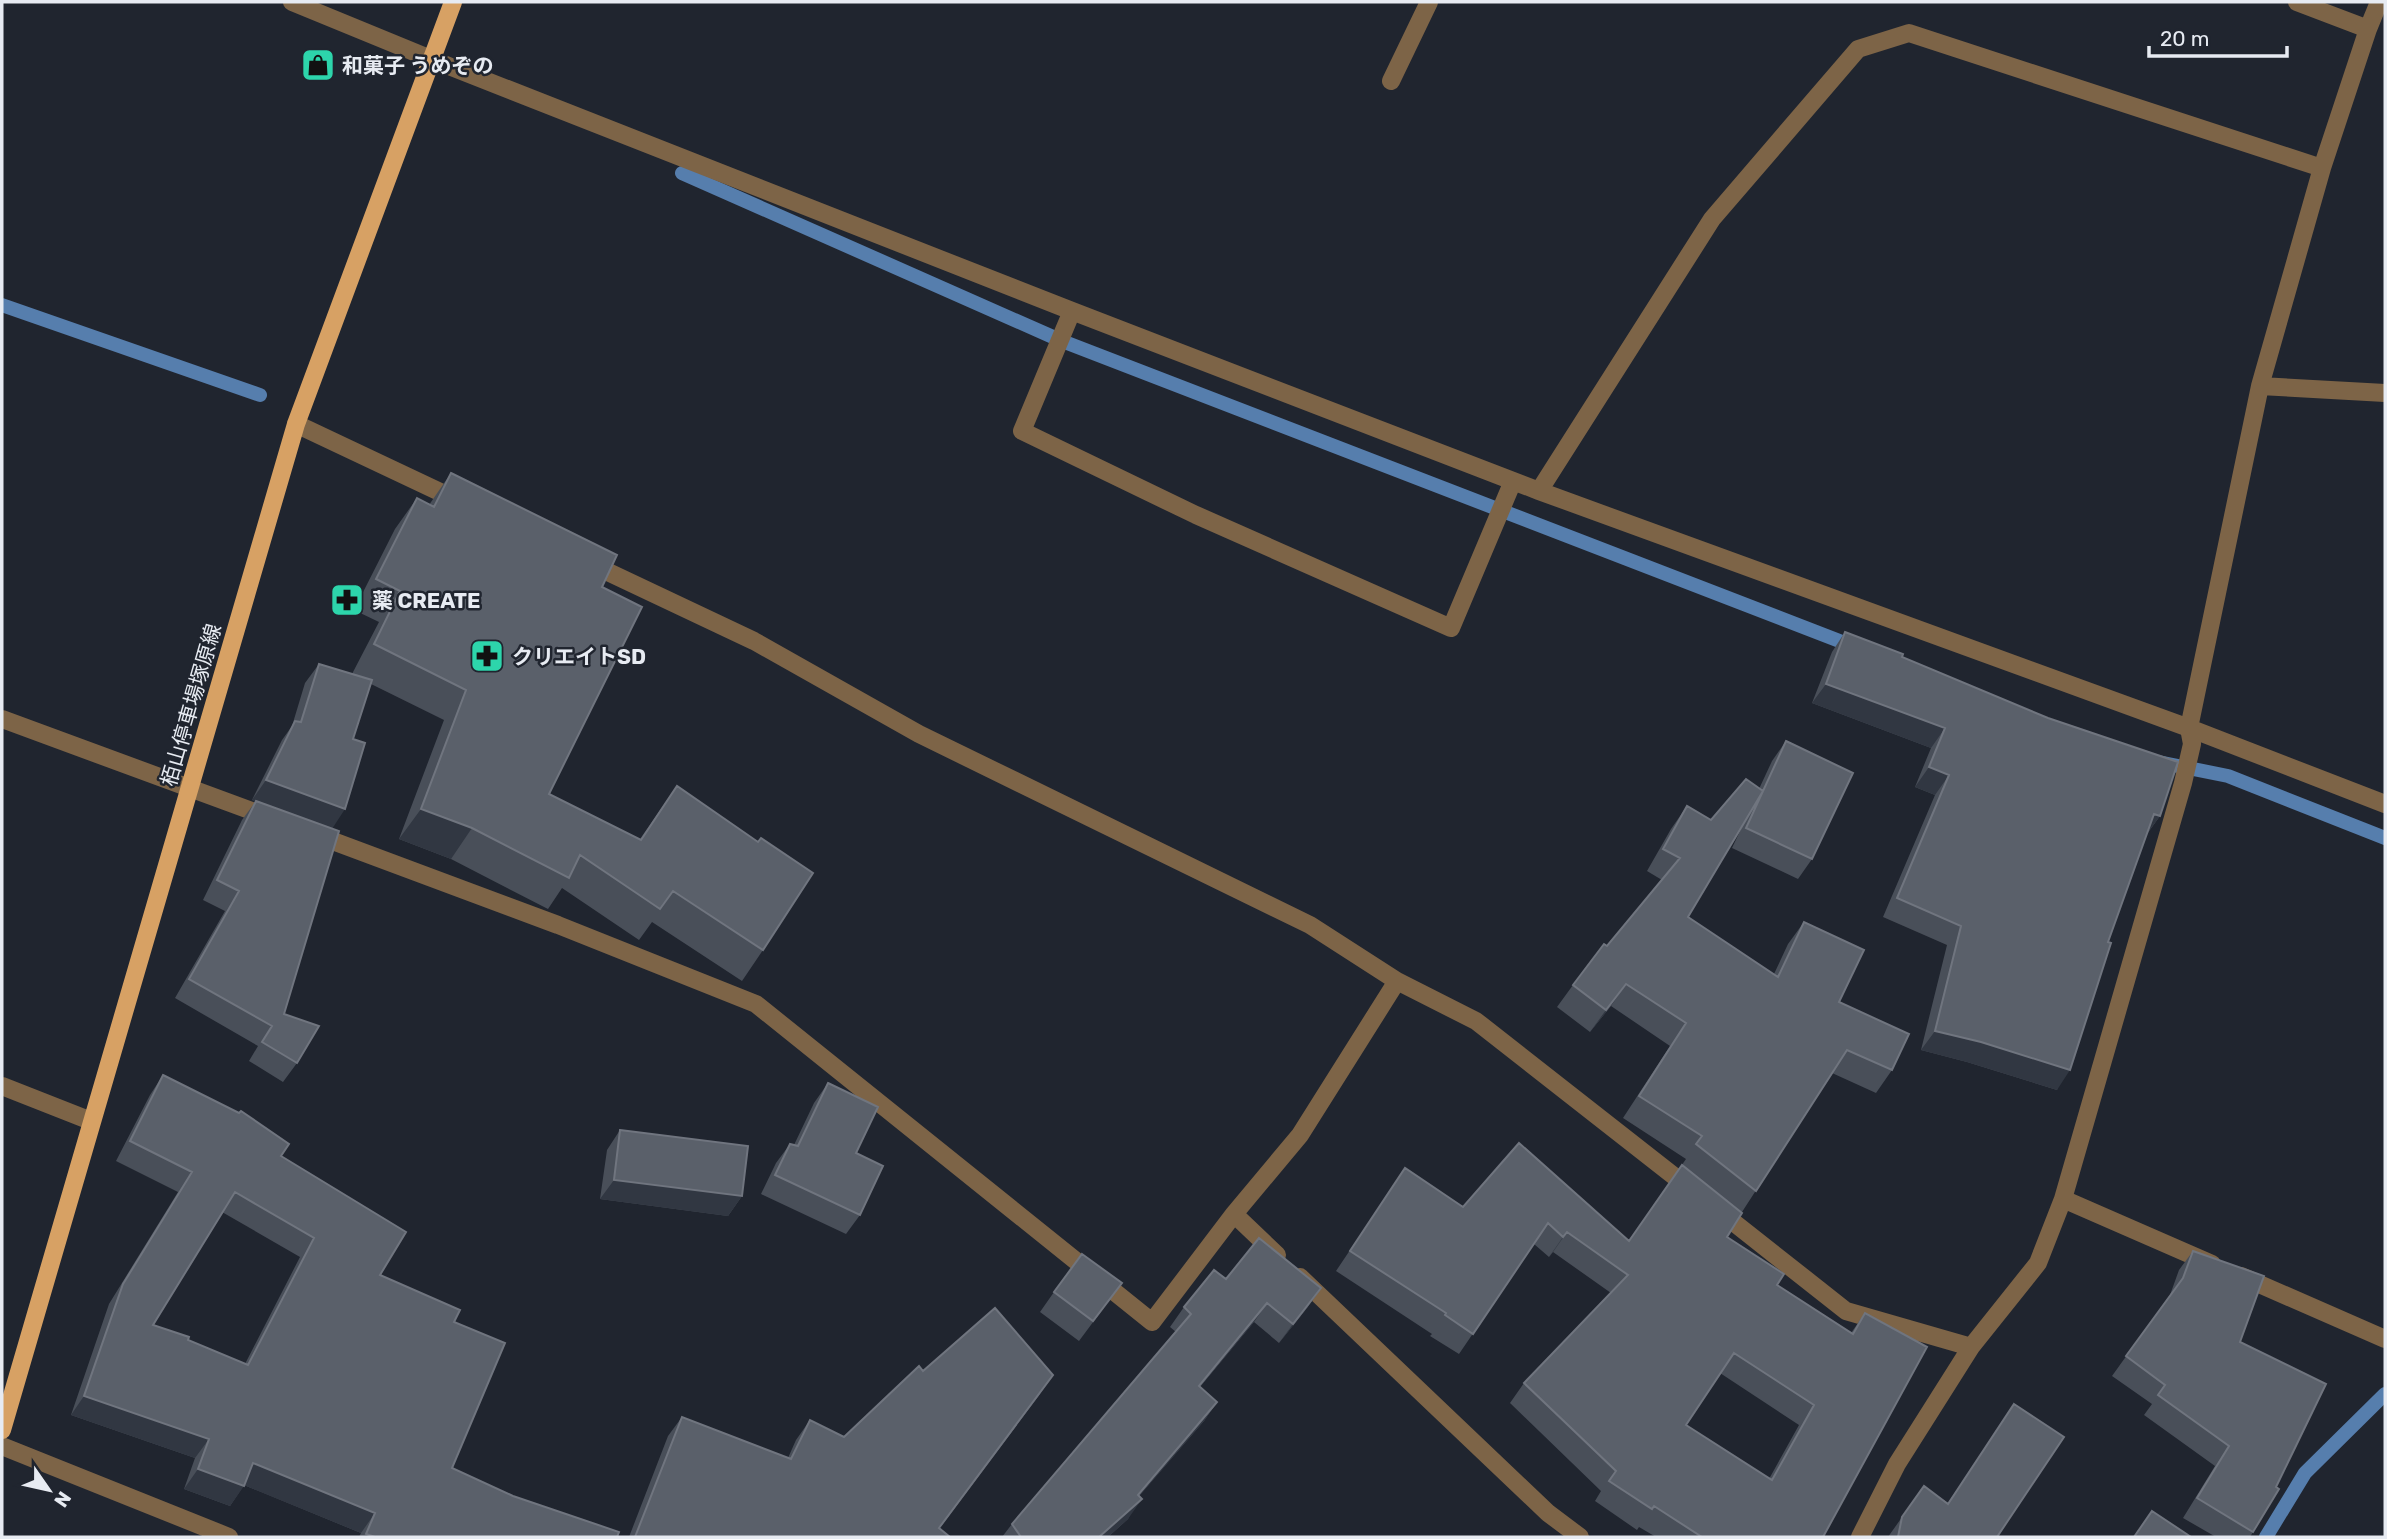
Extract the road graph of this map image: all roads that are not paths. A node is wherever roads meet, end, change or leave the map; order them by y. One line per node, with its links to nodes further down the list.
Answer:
1 (292, 2): 7 (street)
2 (453, 2): 7 (main road, 栢山停車場塚原線)
3 (1429, 2): 8 (street)
4 (2297, 2): 6 (street)
5 (2379, 2): 6 (street)
6 (2368, 29): 9 (street)
7 (431, 59): 10 (street); 13 (main road, 栢山停車場塚原線)
8 (1391, 80)
9 (2322, 168): 11 (street); 15 (street)
10 (1072, 311): 14 (street); 14 (street)
11 (2260, 386): 12 (street); 19 (street)
12 (2385, 393)
13 (296, 424): 16 (street); 20 (main road, 栢山停車場塚原線)
14 (1513, 481): 15 (street)
15 (1539, 491): 19 (street)
16 (469, 506)
17 (568, 553): 22 (street)
18 (2, 719): 20 (street)
19 (2191, 736): 21 (street); 25 (street)
20 (191, 789): 24 (main road, 栢山停車場塚原線); 26 (street)
21 (2385, 804)
22 (1397, 981): 26 (street); 28 (street)
23 (2, 1086): 24 (street)
24 (91, 1121): 29 (main road, 栢山停車場塚原線)
25 (2063, 1199): 27 (street); 28 (street)
26 (1234, 1214): 32 (street)
27 (2385, 1339)
28 (1971, 1348): 33 (street)
29 (2, 1430)
30 (2, 1446): 31 (street)
31 (229, 1537)
32 (1580, 1537)
33 (1860, 1537)

